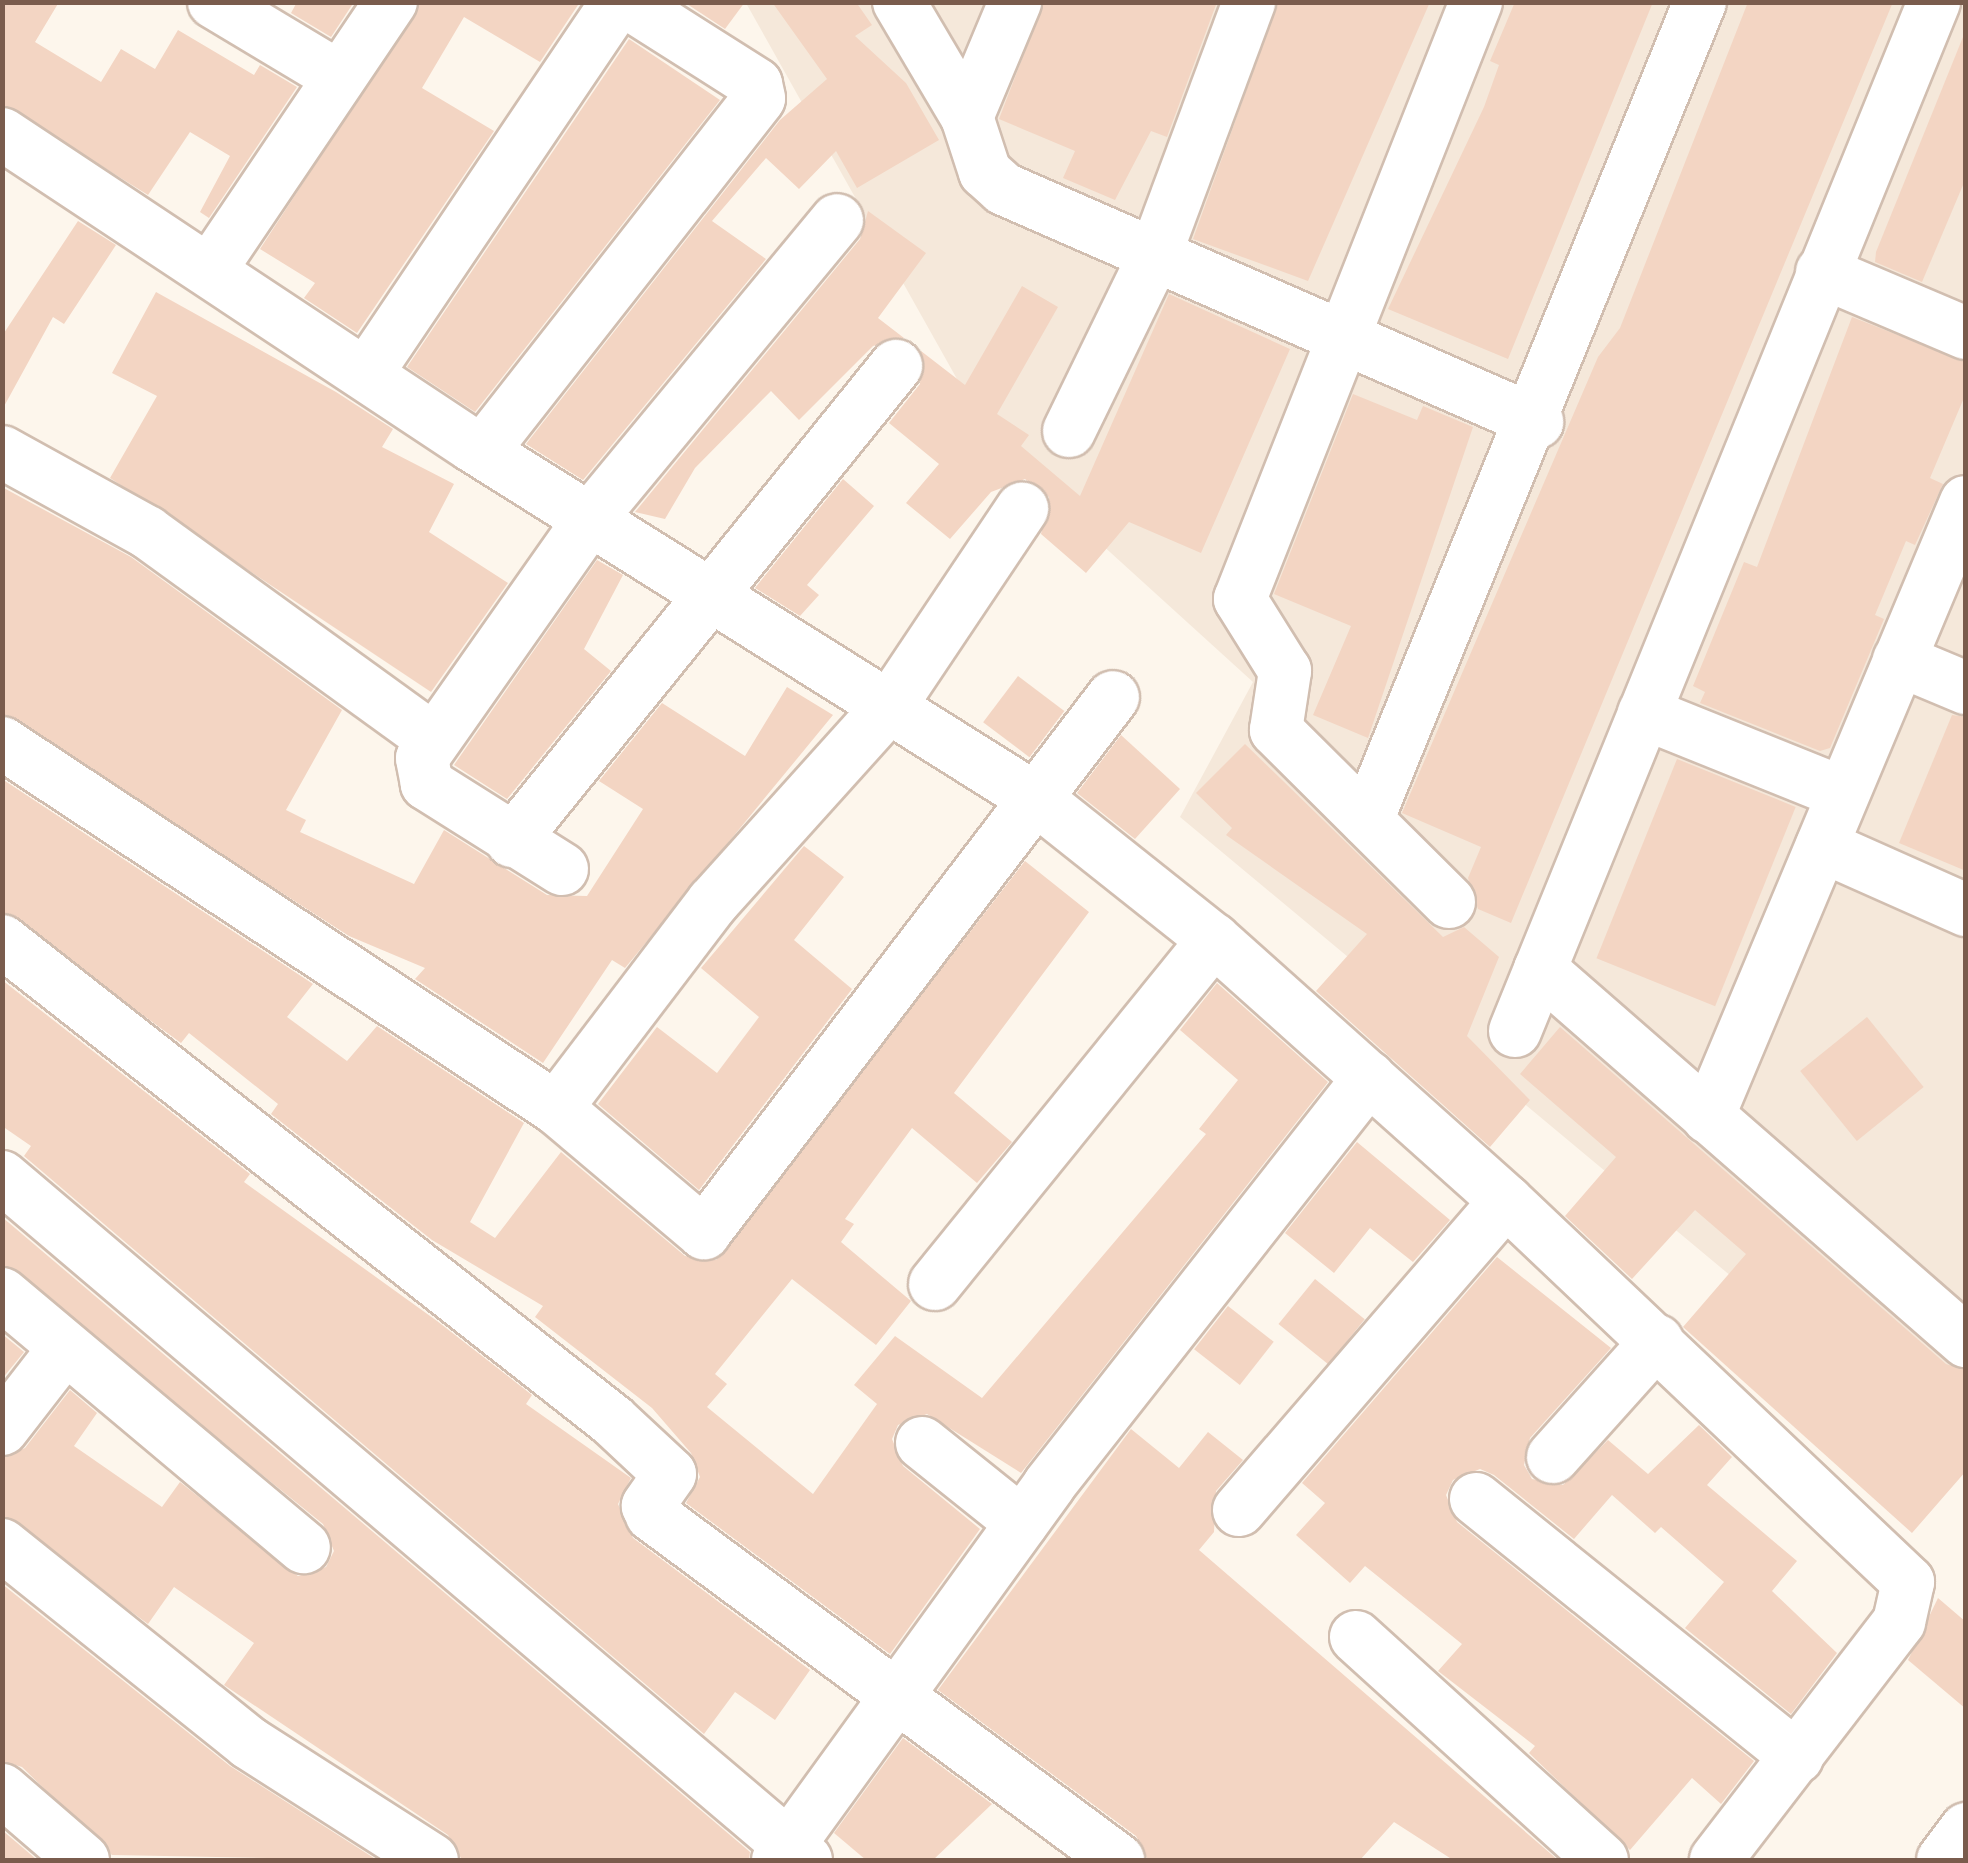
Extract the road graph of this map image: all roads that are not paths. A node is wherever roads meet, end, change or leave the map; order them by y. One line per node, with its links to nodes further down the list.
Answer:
1 (214, 2): 11 (street)
2 (391, 2): 11 (street)
3 (617, 2): 21 (street)
4 (627, 2): 24 (street)
5 (899, 2): 12 (street)
6 (1015, 2): 12 (street)
7 (1249, 2): 15 (street)
8 (1476, 2): 19 (street)
9 (1700, 2): 22 (street)
10 (1934, 2): 17 (street)
11 (339, 77): 16 (street)
12 (966, 118): 15 (street)
13 (2, 134): 16 (street)
14 (836, 220): 28 (street)
15 (1155, 256): 19 (street); 23 (street)
16 (212, 268): 21 (street)
17 (1822, 272): 18 (street); 34 (street)
18 (1966, 332)
19 (1345, 340): 22 (street); 39 (street)
20 (896, 366): 29 (street)
21 (369, 370): 24 (street)
22 (1537, 422): 39 (street)
23 (1070, 431)
24 (485, 448): 28 (street)
25 (2, 452): 35 (street)
26 (1966, 502): 30 (street)
27 (1022, 508): 33 (street)
28 (589, 520): 29 (street); 35 (street)
29 (715, 592): 33 (street); 40 (street)
30 (1900, 660): 31 (street); 37 (street)
31 (1966, 688)
32 (1113, 697): 38 (street)
33 (892, 703): 38 (street); 50 (street)
34 (1644, 713): 37 (street); 47 (street)
35 (433, 739): 40 (street)
36 (2, 742): 50 (street)
37 (1844, 793): 41 (street)
38 (1039, 801): 45 (street); 50 (street)
39 (1367, 820): 43 (street)
40 (512, 841): 42 (street)
41 (1822, 846): 44 (street); 51 (street)
42 (562, 869)
43 (1449, 902)
44 (1966, 910)
45 (1214, 940): 49 (street); 54 (street)
46 (2, 941): 68 (street)
47 (1540, 970): 48 (street); 51 (street)
48 (1515, 1031)
49 (1369, 1078): 53 (street); 64 (street)
50 (556, 1108)
51 (1708, 1117): 56 (street)
52 (2, 1177): 72 (street)
53 (1506, 1201): 57 (street); 63 (street)
54 (935, 1284)
55 (2, 1294): 58 (street)
56 (1966, 1340)
57 (1657, 1341): 61 (street); 69 (street)
58 (64, 1349): 59 (street); 66 (street)
59 (2, 1429)
60 (922, 1443): 64 (street)
61 (1553, 1457)
62 (1476, 1499): 69 (street)
63 (1239, 1510)
64 (1022, 1523): 68 (street)
65 (2, 1545): 74 (street)
66 (304, 1547)
67 (1356, 1637): 76 (street)
68 (898, 1696): 72 (street); 75 (street)
69 (1797, 1757): 77 (street)
70 (2, 1790): 73 (street)
71 (1966, 1830): 78 (street)
72 (791, 1855)
73 (84, 1860)
74 (429, 1860)
75 (1118, 1860)
76 (1602, 1860)
77 (1716, 1860)
78 (1943, 1860)

